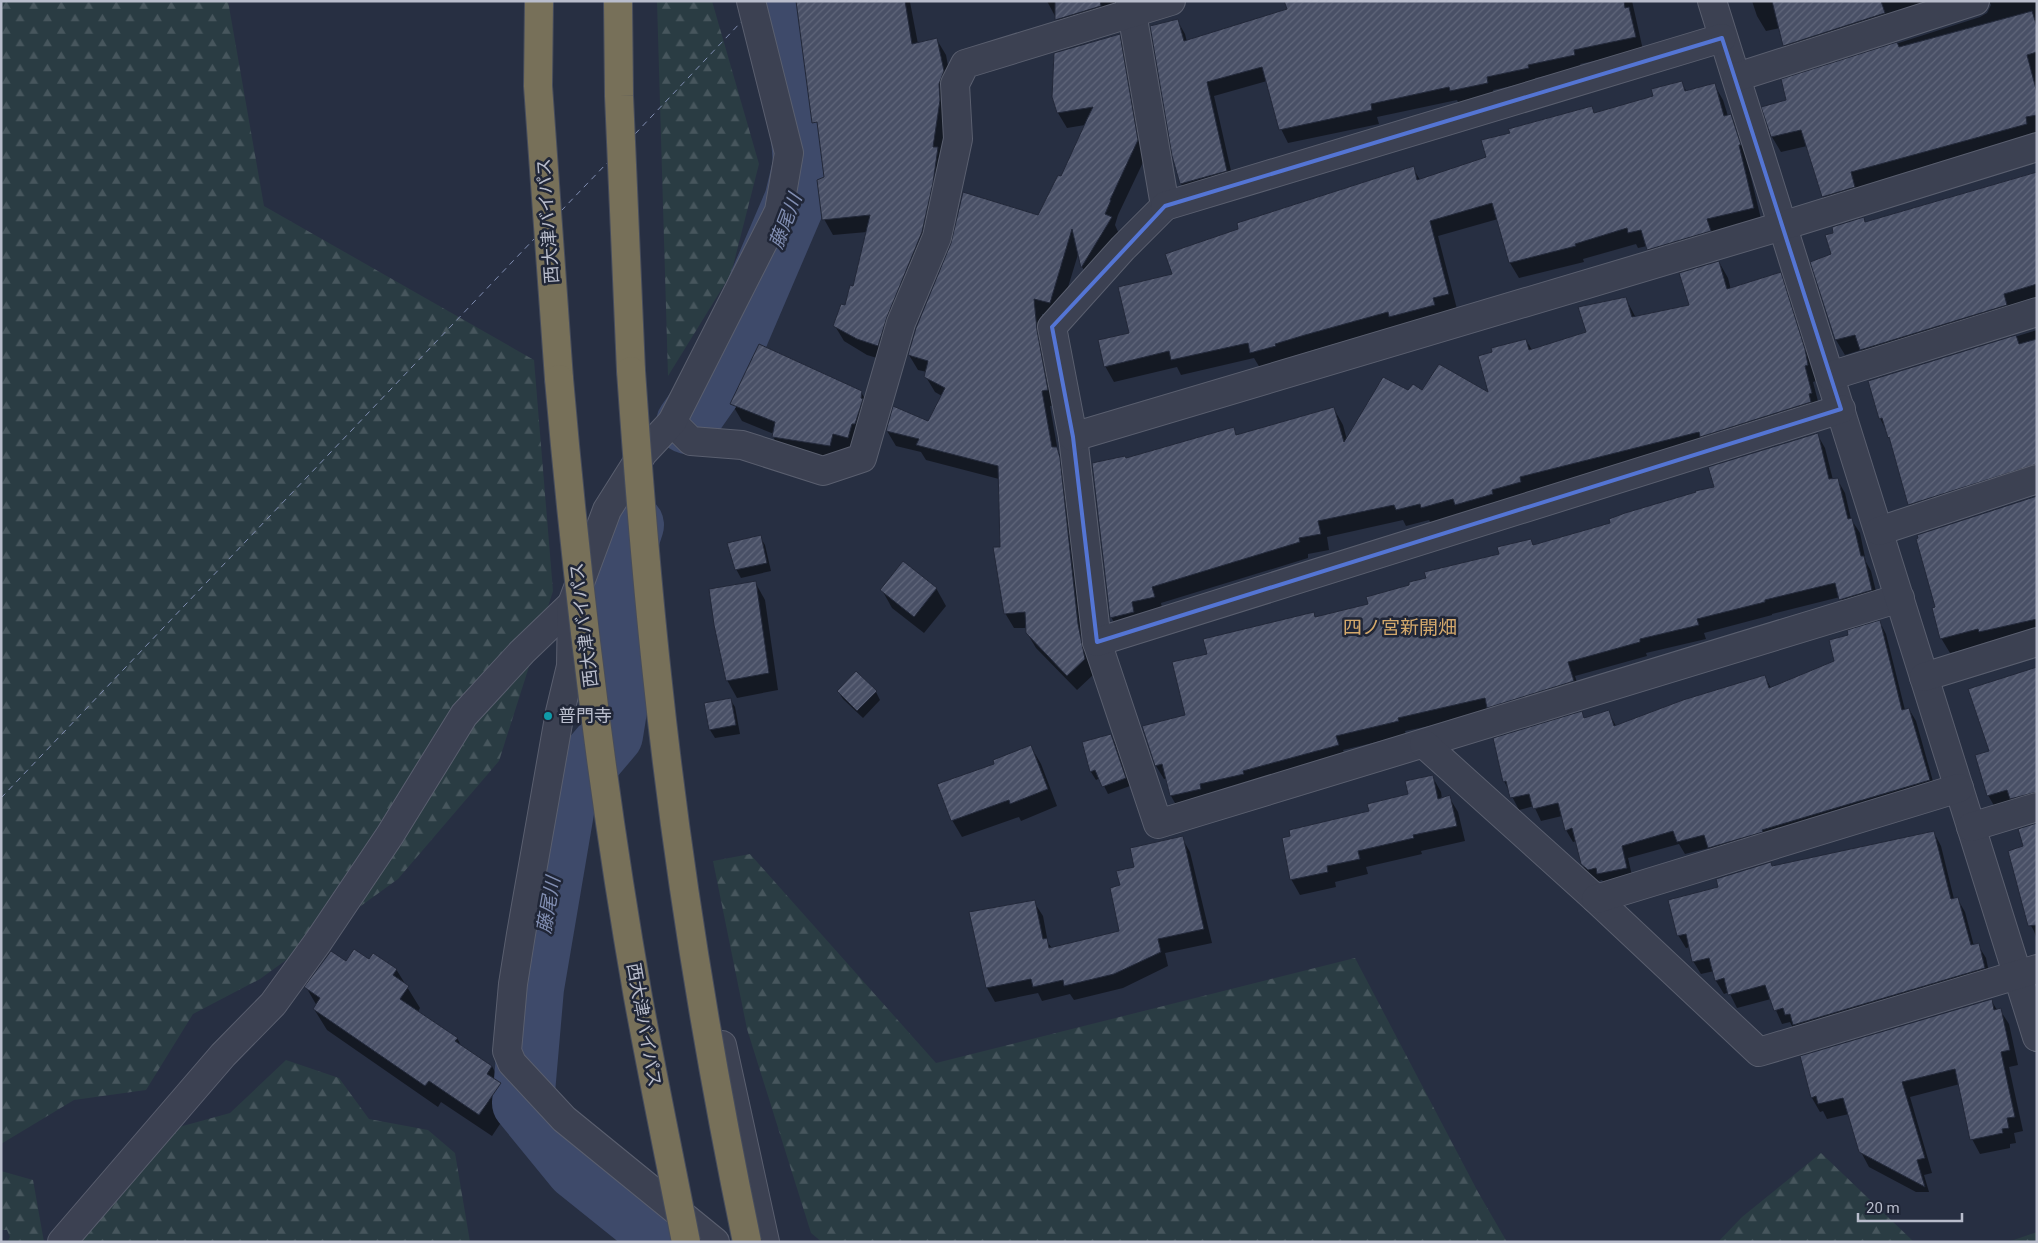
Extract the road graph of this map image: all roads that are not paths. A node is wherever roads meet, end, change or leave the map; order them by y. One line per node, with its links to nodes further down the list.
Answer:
1 (539, 1): 34 (highway, 西大津バイパス, bridge)
2 (618, 1): 36 (highway, bridge)
3 (751, 1): 16 (street)
4 (1171, 1): 7 (street)
5 (1712, 1): 8 (street)
6 (1975, 1): 9 (street)
7 (1131, 7): 11 (street); 16 (street)
8 (1722, 38): 9 (street); 11 (street)
9 (1737, 77): 12 (street)
10 (2037, 147): 12 (street)
11 (1165, 206): 17 (street)
12 (1782, 226): 14 (street); 17 (street)
13 (2037, 312): 14 (street)
14 (1830, 376): 15 (street)
15 (1841, 408): 20 (street); 23 (street)
16 (672, 422): 18 (street)
17 (1072, 437): 23 (street)
18 (637, 463): 22 (street); 37 (street)
19 (2037, 479): 20 (street)
20 (1879, 531): 21 (street)
21 (1900, 598): 25 (street); 26 (street)
22 (572, 604): 33 (street); 35 (street)
23 (1096, 642): 26 (street)
24 (2037, 642): 25 (street)
25 (1924, 677): 27 (street)
26 (1424, 744): 30 (street)
27 (1959, 788): 29 (street); 30 (street)
28 (2037, 807): 29 (street)
29 (1972, 827): 31 (street)
30 (1596, 899): 31 (street)
31 (2027, 972): 32 (street)
32 (2037, 1037)
33 (62, 1242)
34 (686, 1242)
35 (715, 1242)
36 (747, 1242)
37 (765, 1242)

